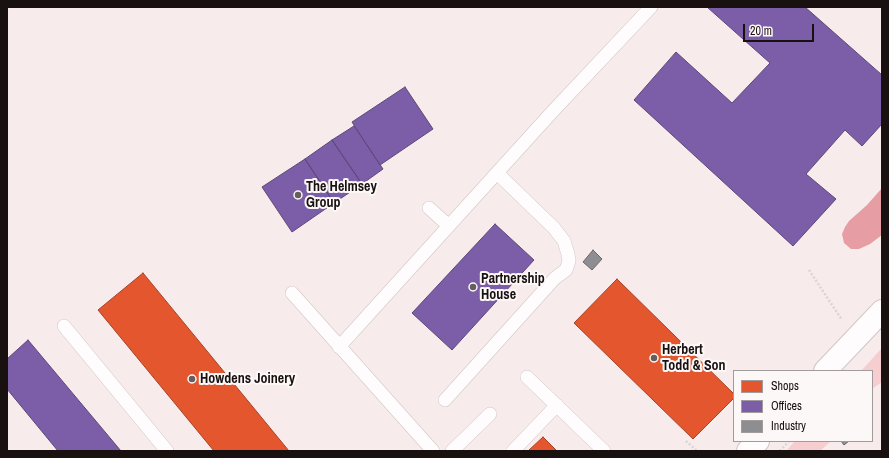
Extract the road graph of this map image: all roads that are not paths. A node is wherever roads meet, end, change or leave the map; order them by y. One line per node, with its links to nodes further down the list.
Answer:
1 (651, 7): 2 (lane)
2 (497, 173): 4 (lane); 11 (lane)
3 (429, 208): 4 (lane)
4 (449, 226): 8 (lane)
5 (292, 293): 8 (lane)
6 (882, 311): 9 (street)
7 (64, 326): 15 (lane)
8 (339, 347): 16 (lane)
9 (825, 370)
10 (527, 377): 12 (lane)
11 (445, 400)
12 (557, 405): 18 (lane); 19 (lane)
13 (490, 414): 17 (lane)
14 (757, 442): 20 (street)
15 (167, 451)
16 (433, 451)
17 (452, 451)
18 (513, 451)
19 (604, 451)
20 (748, 451)

